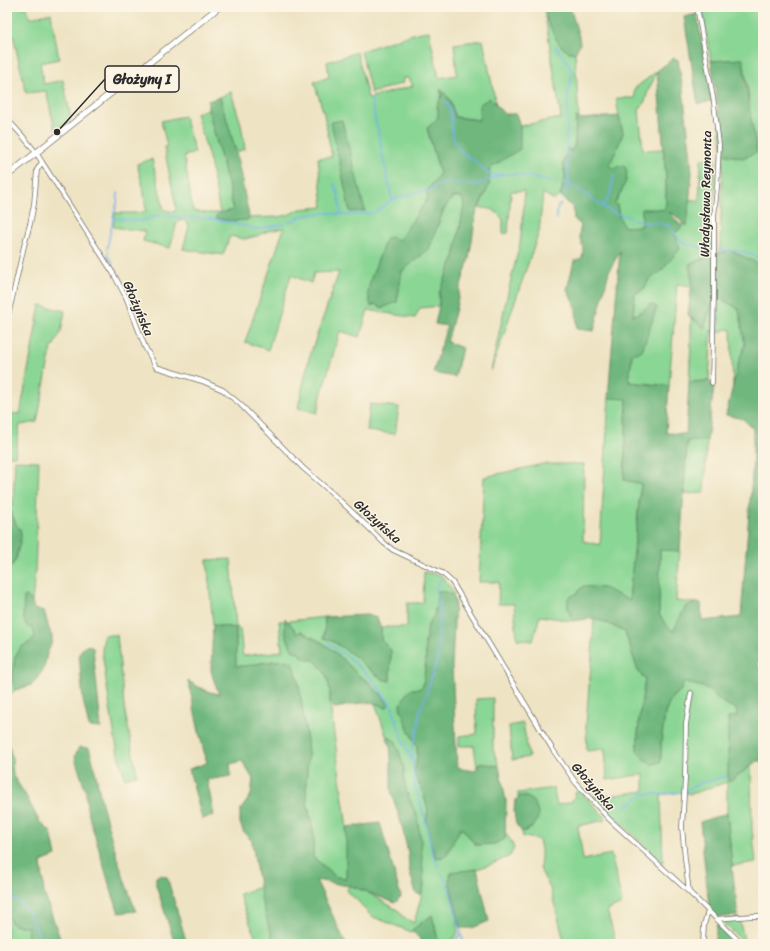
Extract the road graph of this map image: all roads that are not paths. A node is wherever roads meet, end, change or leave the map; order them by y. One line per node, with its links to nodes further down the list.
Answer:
1 (219, 7): 4 (street)
2 (697, 7): 8 (street, Władysława Reymonta)
3 (7, 119): 4 (street, Głożyńska)
4 (37, 153): 5 (street, Głożyńska); 6 (street)
5 (42, 162): 7 (street); 10 (street, Głożyńska)
6 (7, 176)
7 (7, 321)
8 (712, 383)
9 (690, 693): 10 (street)
10 (689, 892): 11 (street, Głożyńska)
11 (708, 911): 13 (street, Głożyńska); 14 (street)
12 (763, 916): 13 (street)
13 (716, 919): 15 (street, Głożyńska)
14 (703, 944)
15 (742, 944)

